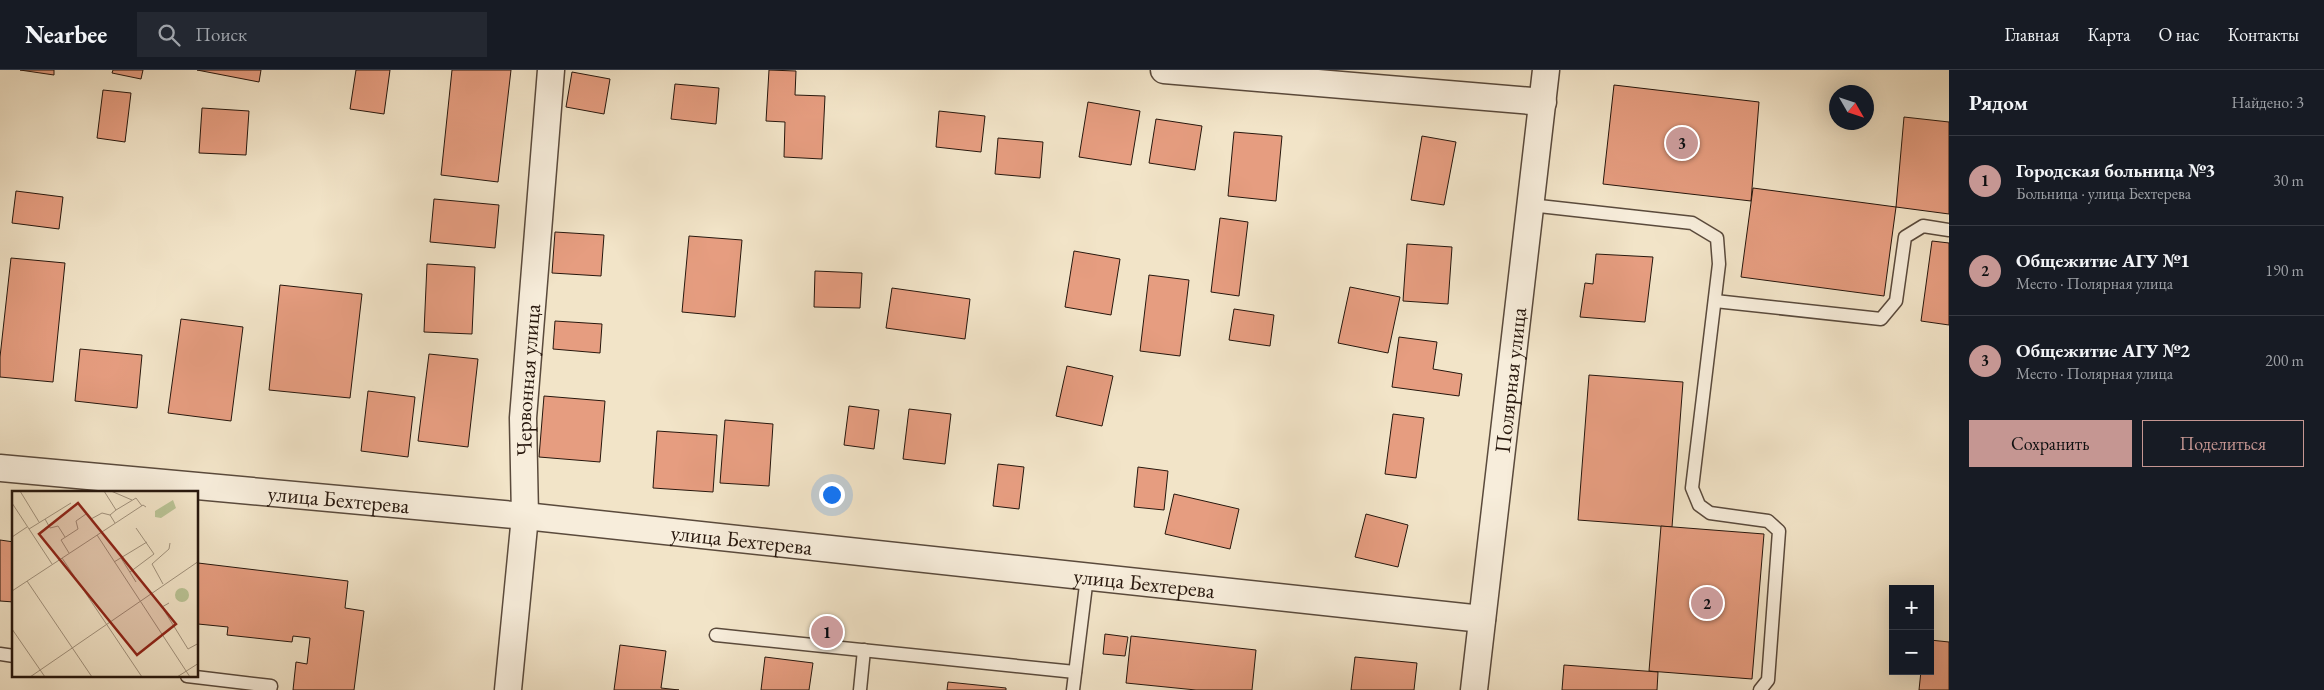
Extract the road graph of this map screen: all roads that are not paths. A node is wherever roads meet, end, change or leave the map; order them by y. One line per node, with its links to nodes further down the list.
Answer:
1 (551, 70): 9 (street, Червонная улица)
2 (1164, 70): 4 (street)
3 (1546, 70): 4 (street, Полярная улица)
4 (1543, 102): 5 (street, Полярная улица)
5 (1530, 204): 7 (lane); 11 (street, Полярная улица)
6 (1949, 230): 7 (lane)
7 (1715, 301): 21 (lane)
8 (0, 468): 9 (street, улица Бехтерева)
9 (525, 516): 10 (street, улица Бехтерева); 17 (street, Червонная улица)
10 (1087, 577): 11 (street, улица Бехтерева); 14 (lane)
11 (1482, 619): 20 (street, Полярная улица)
12 (716, 635): 13 (lane)
13 (864, 650): 14 (lane); 18 (lane)
14 (1075, 672): 19 (lane)
15 (199, 677): 16 (lane)
16 (270, 690)
17 (508, 690)
18 (860, 690)
19 (1073, 690)
20 (1474, 690)
21 (1760, 690)

